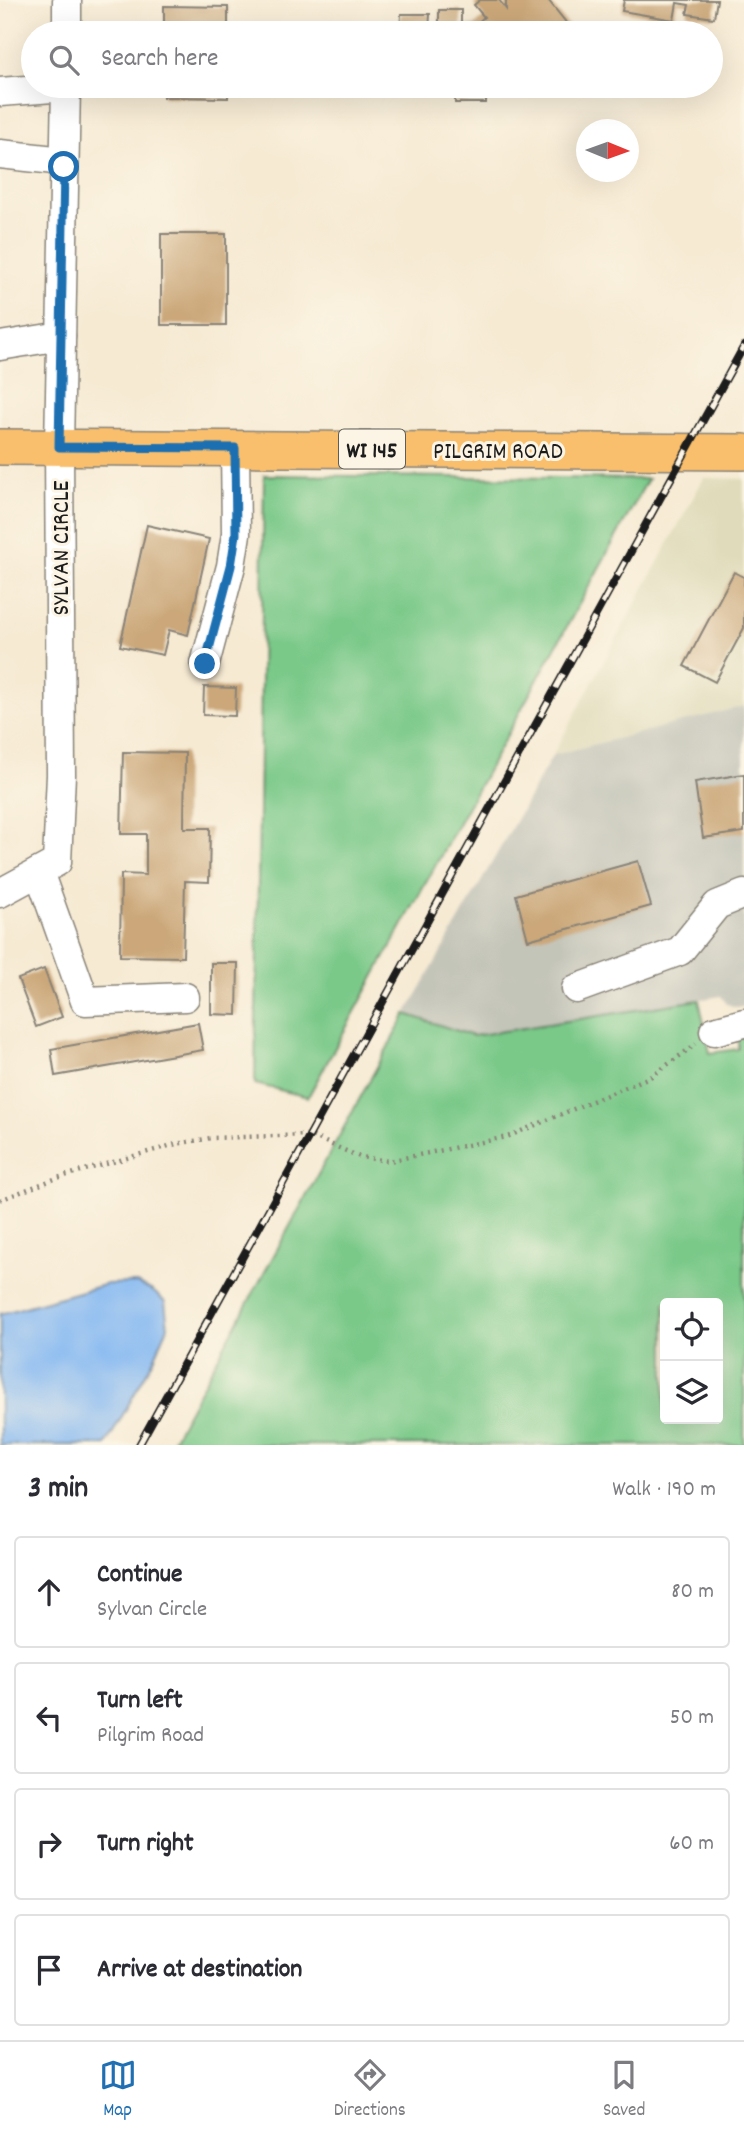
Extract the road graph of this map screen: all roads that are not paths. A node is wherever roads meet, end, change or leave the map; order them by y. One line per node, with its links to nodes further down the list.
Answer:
1 (67, 0): 2 (street)
2 (67, 21)
3 (21, 90): 4 (street)
4 (0, 92)
5 (66, 98): 7 (street, SYLVAN CIRCLE)
6 (0, 154): 7 (street)
7 (64, 161): 8 (street, SYLVAN CIRCLE)
8 (61, 336): 9 (street); 11 (street, SYLVAN CIRCLE)
9 (0, 346)
10 (0, 447): 11 (main road, PILGRIM ROAD / WI 145)
11 (59, 447): 12 (main road, PILGRIM ROAD / WI 145); 15 (street, SYLVAN CIRCLE)
12 (235, 448): 13 (main road, PILGRIM ROAD / WI 145); 14 (street)
13 (744, 452)
14 (205, 664)
15 (39, 872): 16 (street, SYLVAN CIRCLE); 19 (street)
16 (0, 893)
17 (744, 894): 18 (street)
18 (576, 989)
19 (186, 997)
20 (744, 1023): 21 (street)
21 (714, 1031)

